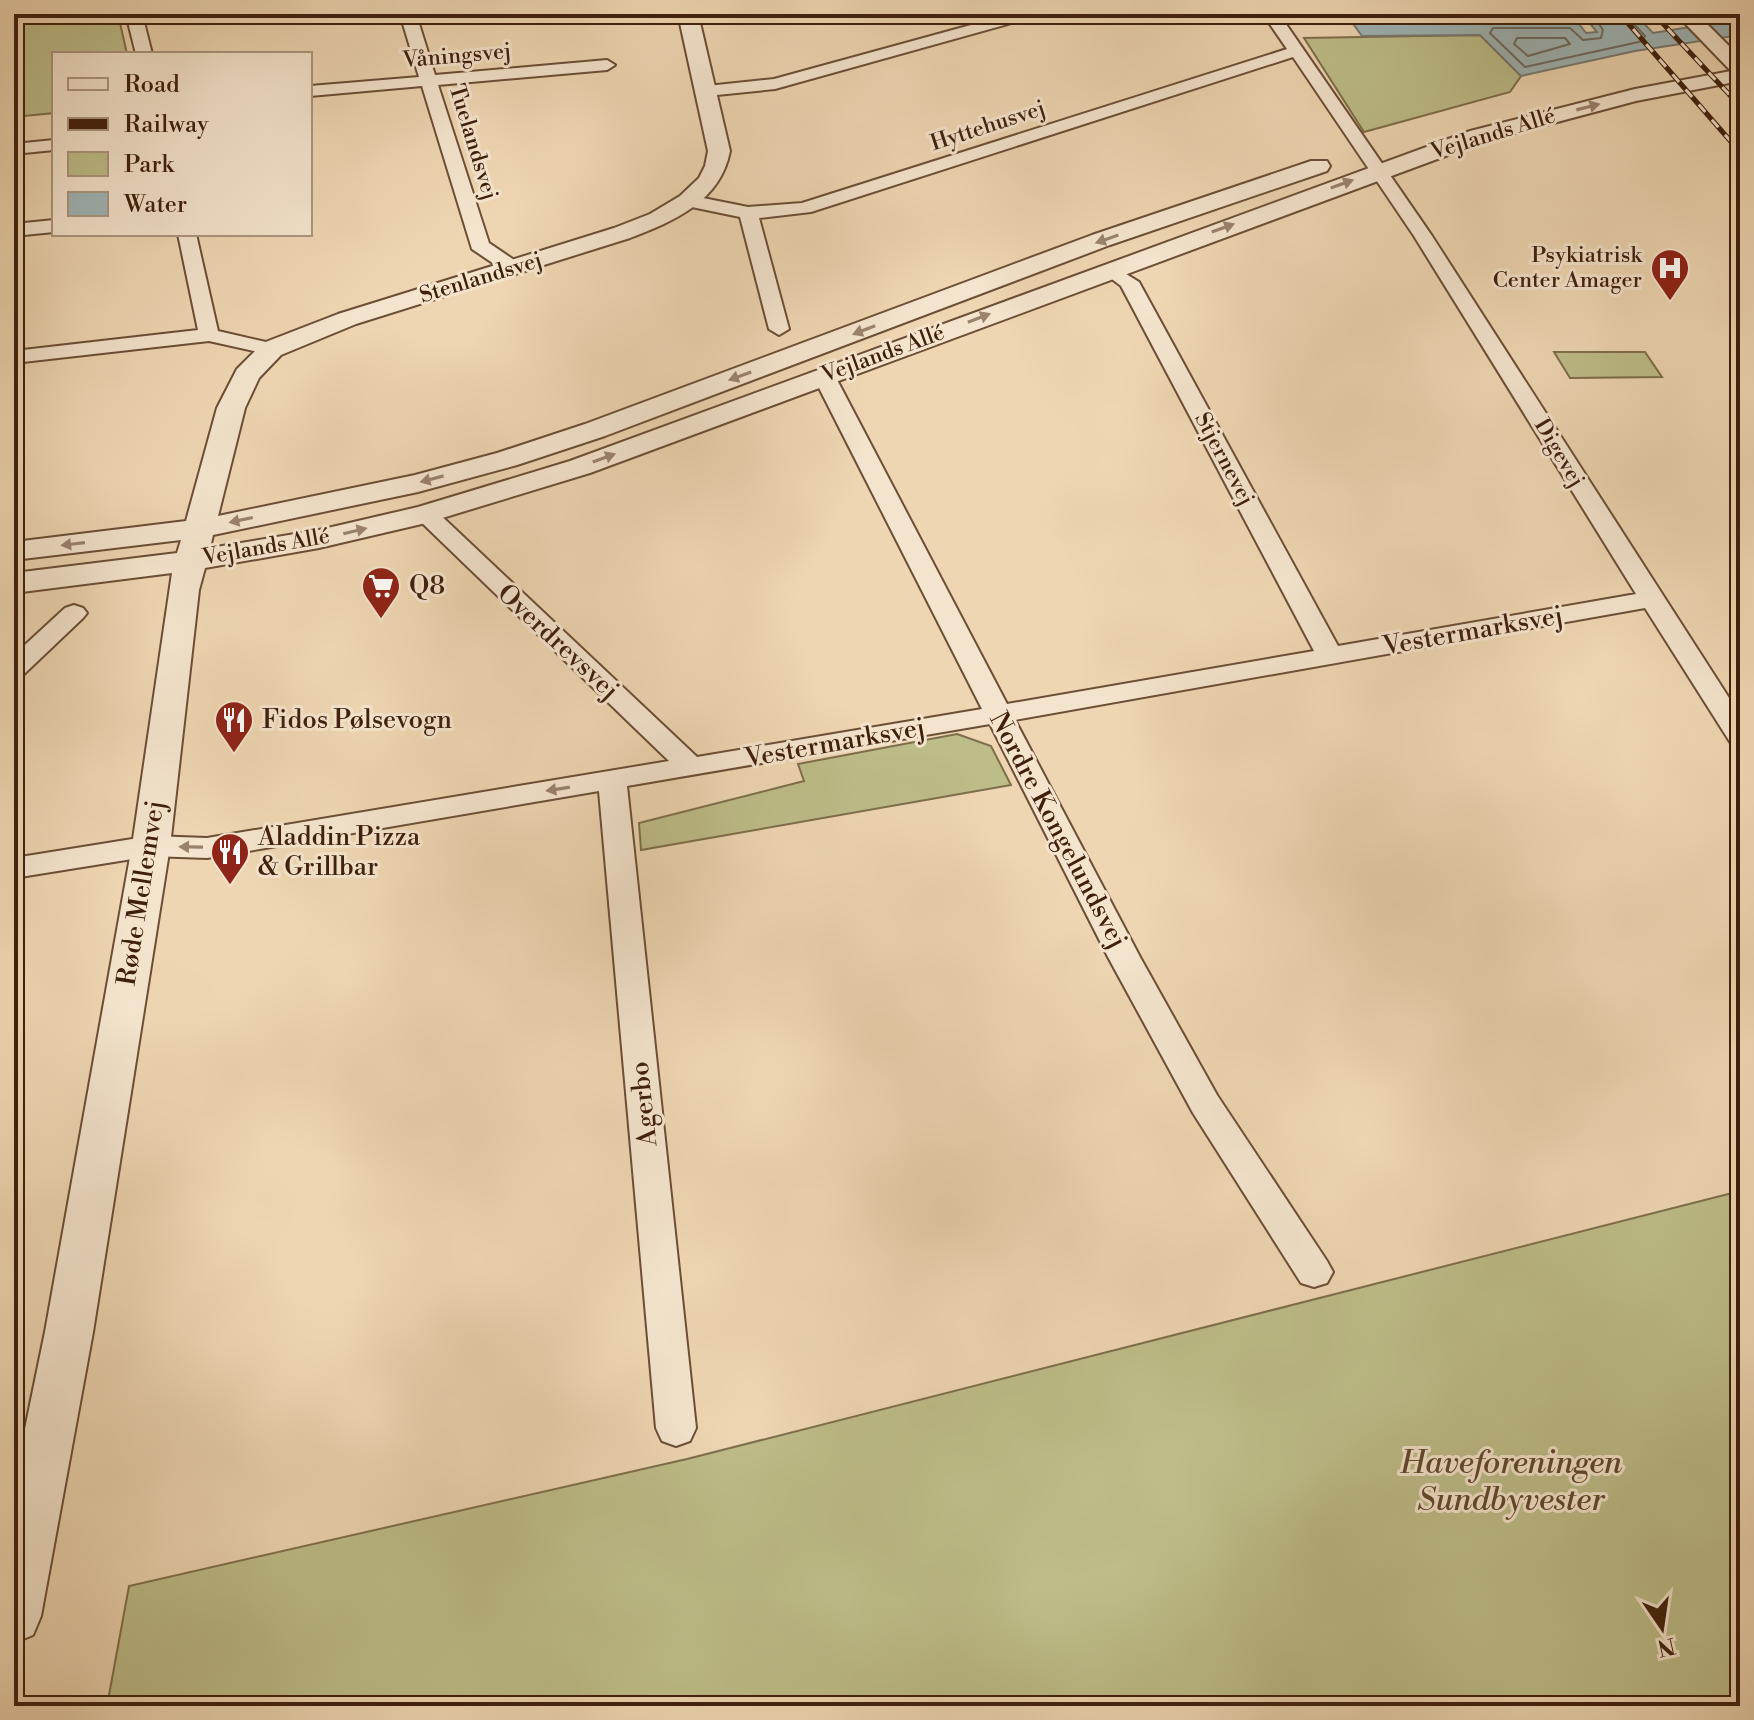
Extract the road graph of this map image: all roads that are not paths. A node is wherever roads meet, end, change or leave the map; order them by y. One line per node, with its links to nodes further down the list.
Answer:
1 (134, 14): 9 (street)
2 (408, 14): 14 (street, Tuelandsvej)
3 (688, 14): 16 (street)
4 (1028, 14): 7 (street)
5 (1271, 14): 8 (street, Digevej)
6 (1699, 16): 10 (street)
7 (991, 19): 16 (street)
8 (1297, 51): 19 (street, Digevej); 21 (street, Hyttehusvej)
9 (144, 52)
10 (1732, 56): 19 (street, Vejlands Allé, one-way to 10)
11 (607, 65): 14 (street, Våningsvej)
12 (1664, 68): 13 (street)
13 (1634, 74)
14 (429, 81): 15 (street, Våningsvej); 25 (street, Tuelandsvej)
15 (312, 91)
16 (707, 91): 20 (street)
17 (52, 145): 18 (street)
18 (14, 149)
19 (1375, 155): 26 (street, Vejlands Allé, one-way to 19); 33 (street, Vejlands Allé, one-way to 33); 36 (street, Digevej)
20 (688, 201): 21 (street, Hyttehusvej); 25 (street, Stenlandsvej)
21 (748, 213): 27 (street)
22 (52, 226): 23 (street)
23 (14, 230)
24 (187, 236): 28 (street)
25 (513, 268): 29 (street, Stenlandsvej)
26 (1110, 270): 31 (street, Vejlands Allé, one-way to 26); 38 (street, Stjernevej)
27 (779, 329)
28 (209, 335): 29 (street); 30 (street)
29 (272, 349): 33 (street, Røde Mellemvej)
30 (14, 357)
31 (824, 376): 32 (street, Vejlands Allé, one-way to 31); 40 (street, Nordre Kongelundsvej)
32 (426, 514): 33 (street, Vejlands Allé, one-way to 32); 42 (street, Overdrevsvej)
33 (194, 545): 34 (street, Vejlands Allé, one-way to 34); 35 (street, Vejlands Allé); 44 (street, Røde Mellemvej)
34 (14, 551)
35 (14, 583)
36 (1653, 599): 38 (street, Vestermarksvej); 41 (street, Digevej)
37 (74, 613): 39 (street)
38 (1330, 655): 40 (street, Vestermarksvej)
39 (14, 669)
40 (998, 715): 42 (street, Vestermarksvej); 46 (street, Nordre Kongelundsvej)
41 (1740, 736)
42 (691, 767): 43 (street, Vestermarksvej)
43 (612, 780): 44 (street, Vestermarksvej, one-way to 44); 47 (street, Agerbo)
44 (151, 846): 45 (street, Vestermarksvej); 48 (street, Røde Mellemvej)
45 (14, 868)
46 (1314, 1272)
47 (676, 1428)
48 (14, 1616)

